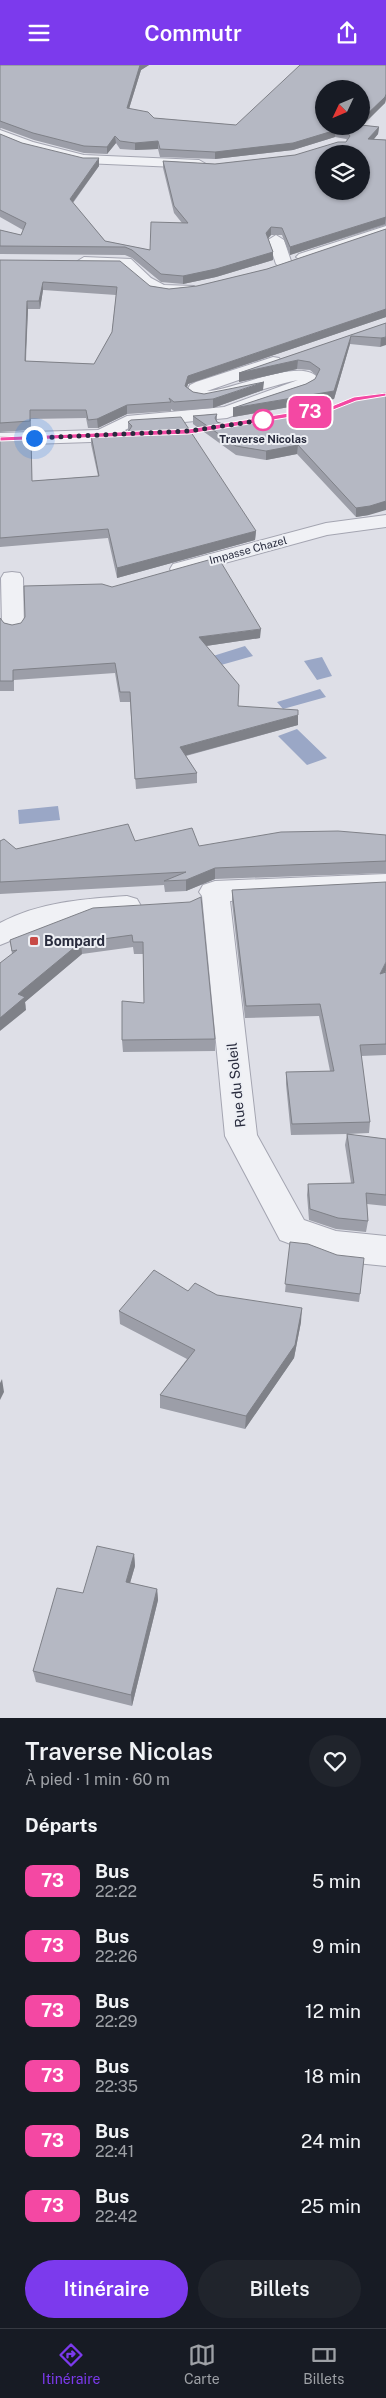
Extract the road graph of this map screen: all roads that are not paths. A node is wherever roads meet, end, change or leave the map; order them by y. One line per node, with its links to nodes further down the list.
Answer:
1 (0, 134): 2 (street)
2 (215, 165)
3 (386, 230): 6 (street)
4 (276, 240): 6 (street)
5 (67, 262): 8 (street)
6 (284, 264): 7 (street)
7 (265, 270)
8 (203, 286)
9 (285, 358): 11 (street)
10 (256, 421): 11 (street)
11 (104, 435): 12 (street)
12 (0, 439)
13 (386, 521): 14 (street, Impasse Chazel)
14 (158, 575)
15 (12, 578): 16 (street)
16 (13, 626)
17 (374, 884): 18 (street); 21 (street, Rue du Soleil)
18 (386, 897)
19 (153, 905): 20 (street)
20 (0, 935)
21 (386, 1251)

